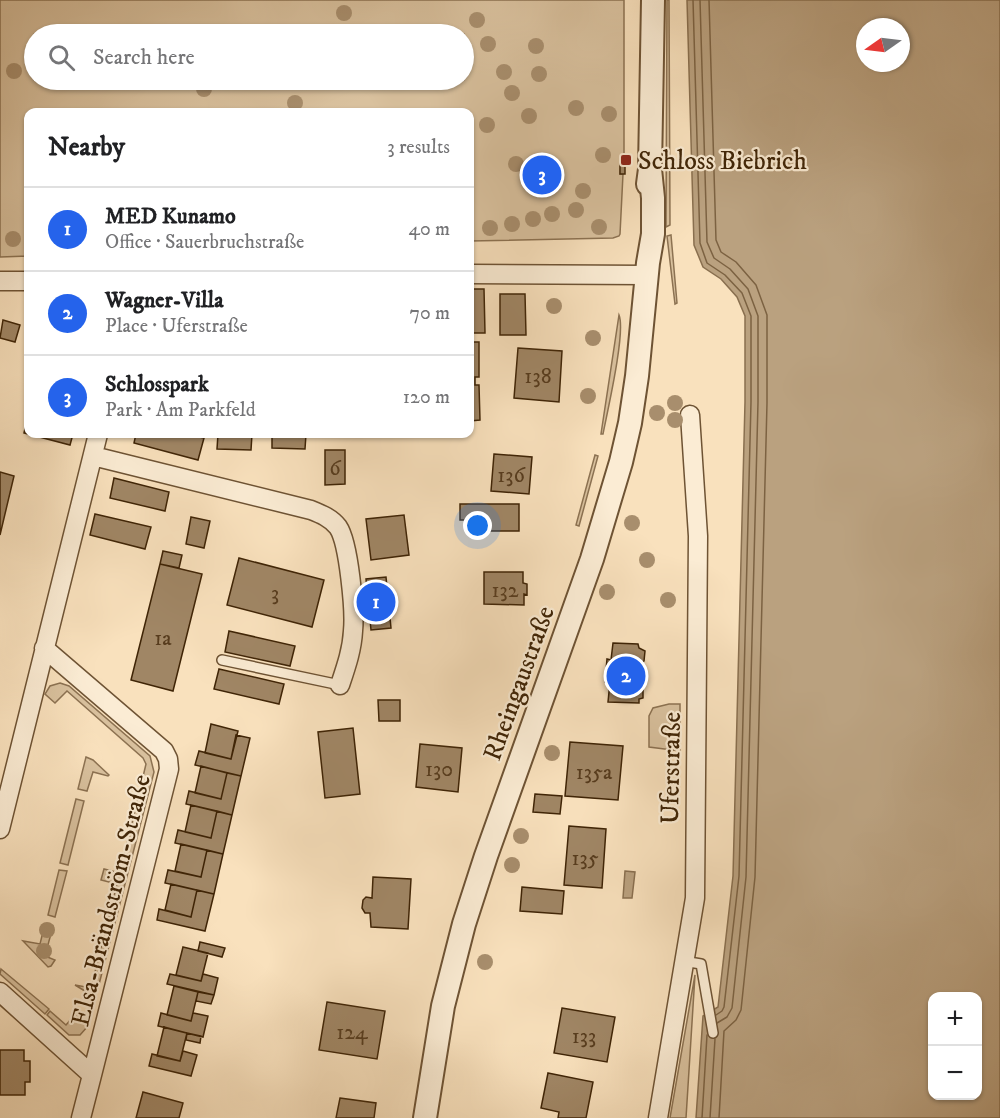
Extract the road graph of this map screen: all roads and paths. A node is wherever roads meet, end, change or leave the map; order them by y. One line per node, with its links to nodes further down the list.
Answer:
1 (652, 0): 2 (street, Rheingaustraße)
2 (647, 269): 3 (street); 18 (street, Rheingaustraße)
3 (474, 274)
4 (0, 281): 5 (street)
5 (24, 281)
6 (690, 415): 13 (street, Uferstraße)
7 (97, 438): 8 (street)
8 (93, 456): 9 (street); 11 (street)
9 (44, 648): 12 (street); 16 (street, Elsa-Brändström-Straße)
10 (222, 660): 11 (lane)
11 (340, 685)
12 (0, 829)
13 (683, 961): 15 (lane); 19 (street, Uferstraße)
14 (0, 992): 16 (street, Elsa-Brändström-Straße)
15 (713, 1032)
16 (92, 1075): 17 (street, Elsa-Brändström-Straße)
17 (81, 1118)
18 (425, 1118)
19 (658, 1118)

